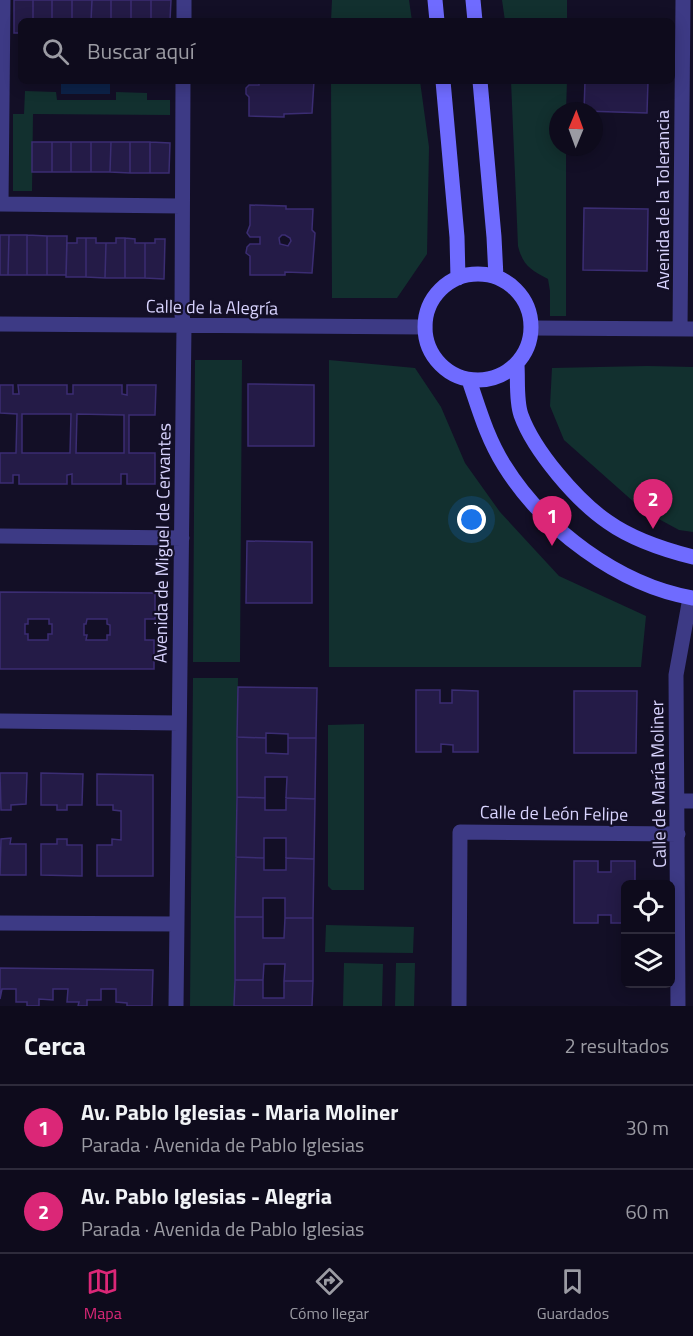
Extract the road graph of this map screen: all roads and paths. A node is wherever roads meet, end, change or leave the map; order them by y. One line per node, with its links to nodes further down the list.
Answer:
1 (3, 0): 12 (street)
2 (184, 0): 6 (street)
3 (435, 0): 7 (main road)
4 (473, 0): 8 (main road)
5 (683, 0): 20 (street, Avenida de la Tolerancia)
6 (184, 18)
7 (437, 18)
8 (475, 18)
9 (183, 84): 13 (street, Avenida de Miguel de Cervantes)
10 (442, 84): 15 (main road)
11 (480, 84): 14 (main road)
12 (0, 204): 13 (street)
13 (182, 206): 17 (street, Avenida de Miguel de Cervantes)
14 (495, 277): 15 (main road); 19 (main road)
15 (458, 278): 18 (main road)
16 (0, 324): 17 (street, Calle de la Alegría)
17 (184, 326): 18 (street, Calle de la Alegría); 24 (street, Avenida de Miguel de Cervantes)
18 (425, 327): 22 (main road)
19 (532, 328): 20 (street); 21 (main road)
20 (687, 329)
21 (517, 365): 22 (main road); 25 (main road)
22 (469, 380): 26 (main road)
23 (0, 536): 24 (street)
24 (182, 538): 28 (street, Avenida de Miguel de Cervantes)
25 (693, 557)
26 (692, 598): 29 (street, Calle de María Moliner)
27 (0, 721): 28 (street)
28 (179, 723): 32 (street, Avenida de Miguel de Cervantes)
29 (685, 801): 30 (street, Calle de María Moliner)
30 (678, 834): 34 (street, Calle de León Felipe); 35 (street, Calle de María Moliner)
31 (0, 923): 32 (street)
32 (177, 924): 33 (street, Avenida de Miguel de Cervantes)
33 (176, 1006)
34 (459, 1006)
35 (678, 1006)

